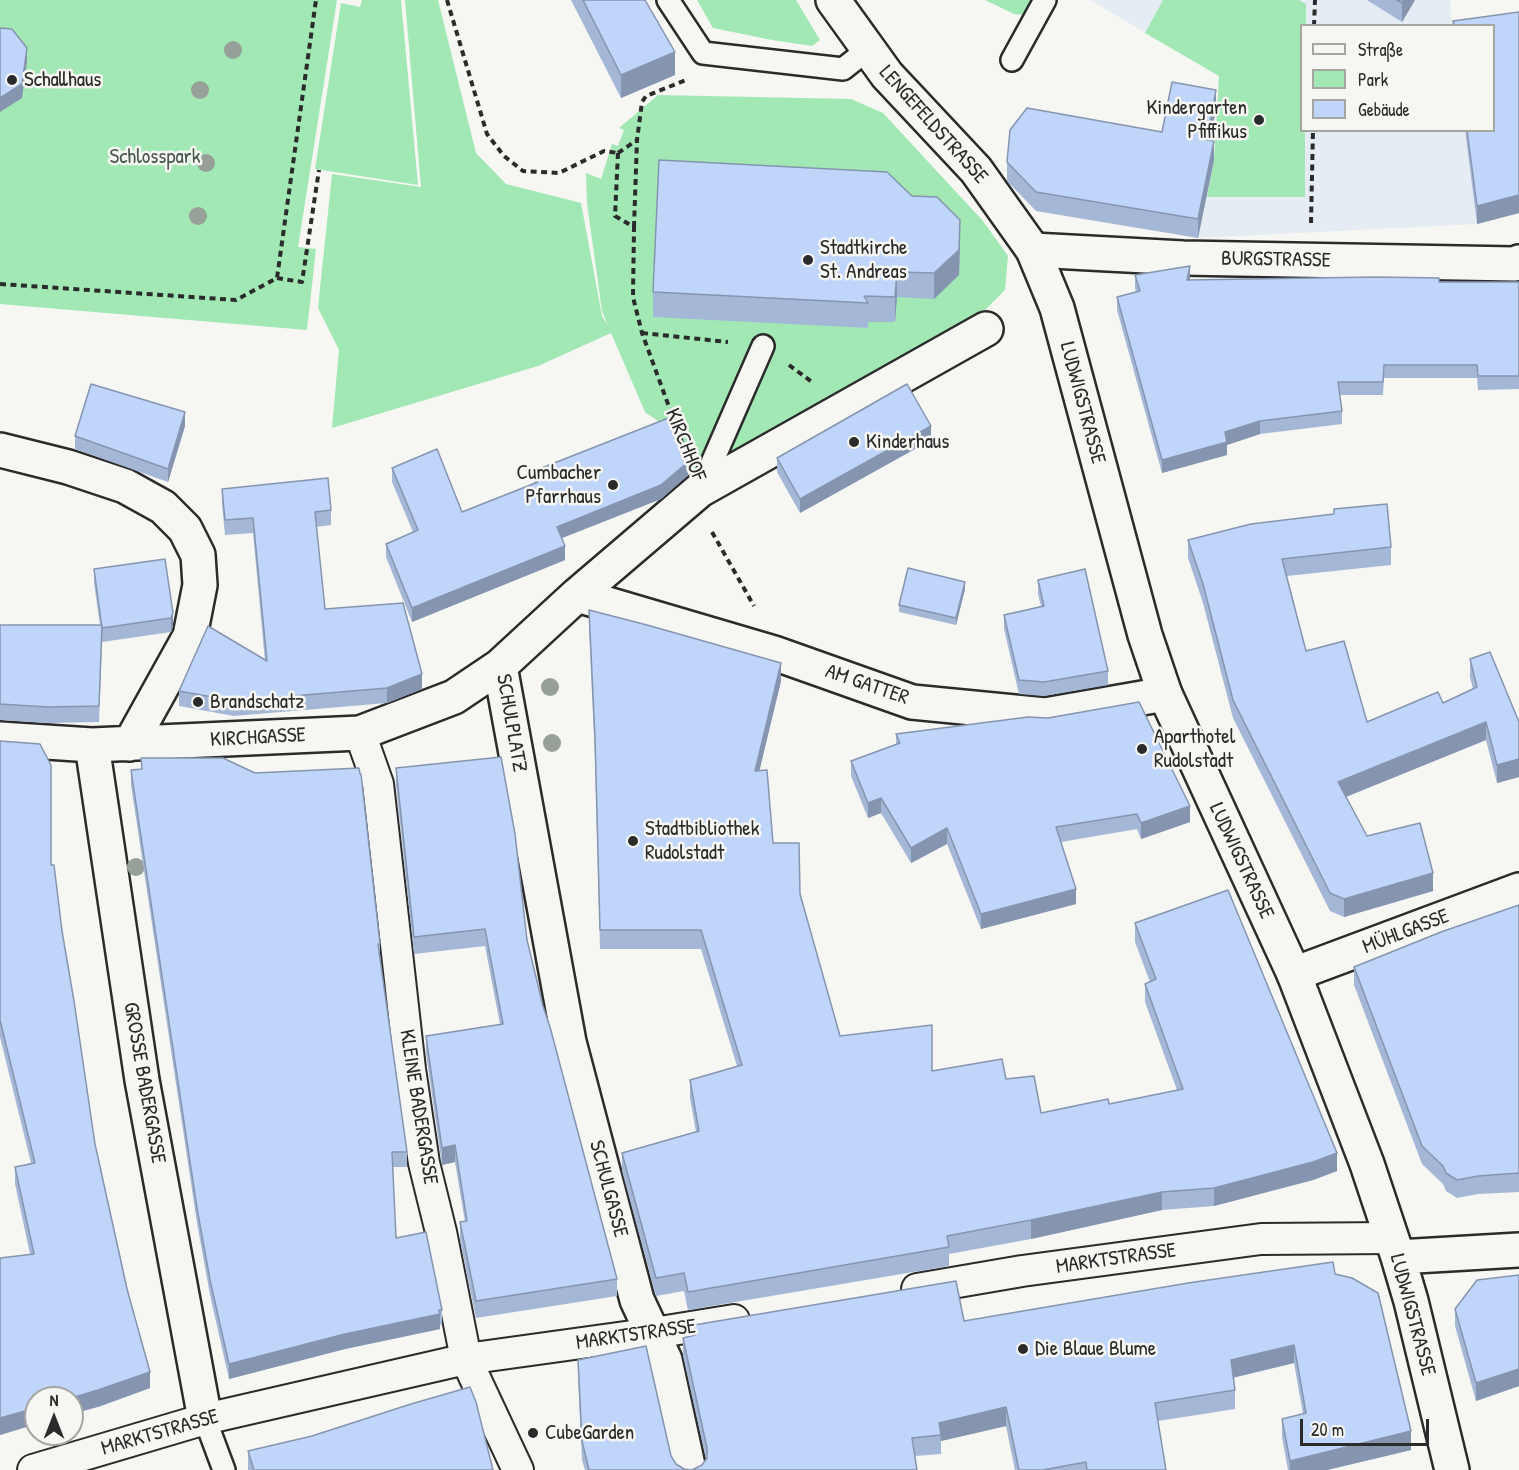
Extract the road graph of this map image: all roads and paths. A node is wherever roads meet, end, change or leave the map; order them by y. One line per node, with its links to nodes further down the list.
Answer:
1 (316, 0): 19 (path)
2 (447, 0): 13 (path)
3 (668, 0): 9 (lane)
4 (833, 0): 8 (street, LENGEFELDSTRASSE)
5 (1045, 0): 10 (lane)
6 (1315, 0): 7 (path)
7 (1314, 24)
8 (867, 50): 9 (lane); 17 (street, LENGEFELDSTRASSE)
9 (703, 53): 12 (path, KIRCHHOF)
10 (1012, 60)
11 (1313, 132): 15 (path)
12 (637, 140): 13 (path); 16 (path, KIRCHHOF)
13 (618, 153): 16 (path)
14 (319, 170): 19 (path)
15 (1311, 226)
16 (634, 228): 22 (path, KIRCHHOF)
17 (1034, 250): 18 (street, BURGSTRASSE); 30 (street, LUDWIGSTRASSE)
18 (1519, 262)
19 (277, 278): 20 (path)
20 (0, 284)
21 (986, 329): 26 (street, KIRCHHOF)
22 (642, 333): 23 (path); 26 (path, KIRCHHOF)
23 (763, 346): 24 (path); 26 (lane)
24 (818, 386)
25 (0, 450): 33 (street)
26 (698, 492): 27 (street, SCHULPLATZ); 28 (path)
27 (578, 595): 28 (street, AM GATTER); 29 (street, SCHULPLATZ)
28 (774, 653): 30 (street, AM GATTER)
29 (500, 666): 31 (street, KIRCHGASSE); 37 (street, SCHULPLATZ)
30 (1165, 694): 36 (street, LUDWIGSTRASSE)
31 (360, 733): 33 (street, KIRCHGASSE); 43 (street, KLEINE BADERGASSE)
32 (0, 739): 34 (street, KIRCHGASSE)
33 (130, 744): 34 (street, KIRCHGASSE)
34 (92, 745): 44 (street, GROSSE BADERGASSE)
35 (1519, 890): 36 (street, MÜHLGASSE)
36 (1294, 974): 38 (street, LUDWIGSTRASSE)
37 (569, 1042): 42 (street, SCHULGASSE)
38 (1395, 1248): 39 (street); 40 (street, MARKTSTRASSE); 49 (street, LUDWIGSTRASSE)
39 (1519, 1250)
40 (896, 1293)
41 (758, 1316): 42 (street, MARKTSTRASSE)
42 (654, 1333): 43 (street, MARKTSTRASSE); 48 (street, SCHULGASSE)
43 (466, 1359): 44 (street, MARKTSTRASSE); 47 (street, KLEINE BADERGASSE)
44 (205, 1419): 45 (street, MARKTSTRASSE); 46 (lane)
45 (33, 1470)
46 (224, 1470)
47 (518, 1470)
48 (689, 1470)
49 (1452, 1470)

